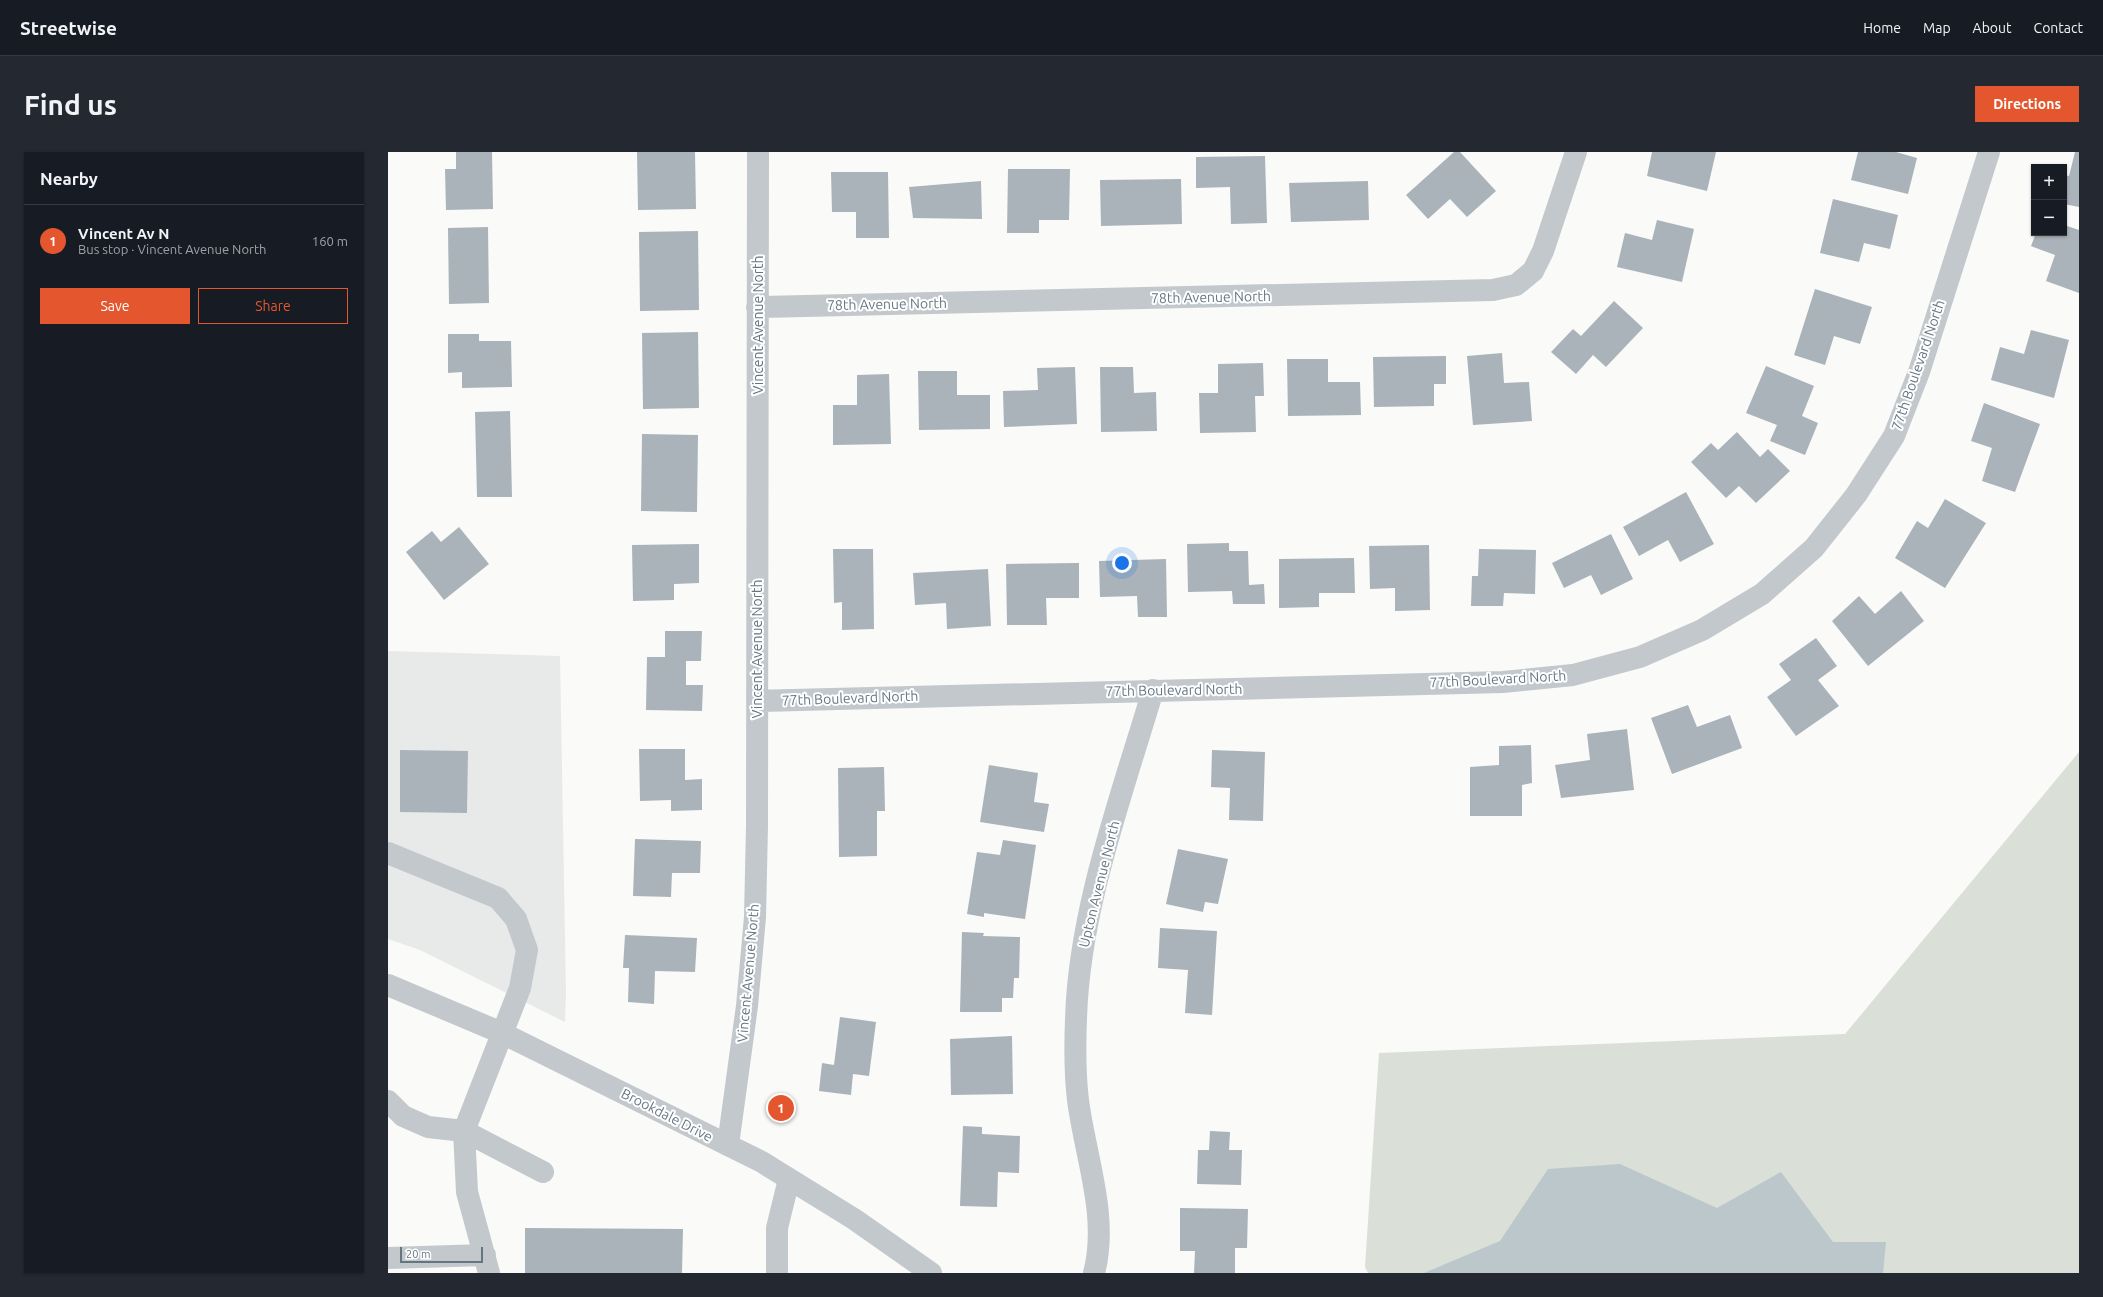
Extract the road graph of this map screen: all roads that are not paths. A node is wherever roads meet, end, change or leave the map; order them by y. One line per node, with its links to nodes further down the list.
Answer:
1 (758, 152): 4 (street, Vincent Avenue North)
2 (1576, 152): 4 (street, 78th Avenue North)
3 (1989, 152): 5 (street, 77th Boulevard North)
4 (758, 308): 6 (street, Vincent Avenue North)
5 (1153, 690): 6 (street, 77th Boulevard North); 19 (street, Upton Avenue North)
6 (758, 701): 12 (street, Vincent Avenue North)
7 (388, 853): 9 (street)
8 (388, 985): 9 (street, Brookdale Drive)
9 (502, 1033): 11 (street); 12 (street, Brookdale Drive)
10 (393, 1116): 11 (street)
11 (464, 1131): 13 (street); 16 (street)
12 (728, 1145): 14 (street, Brookdale Drive)
13 (543, 1172)
14 (789, 1179): 17 (street); 18 (street, Brookdale Drive)
15 (388, 1258): 16 (street)
16 (487, 1264)
17 (777, 1273)
18 (931, 1273)
19 (1094, 1273)

